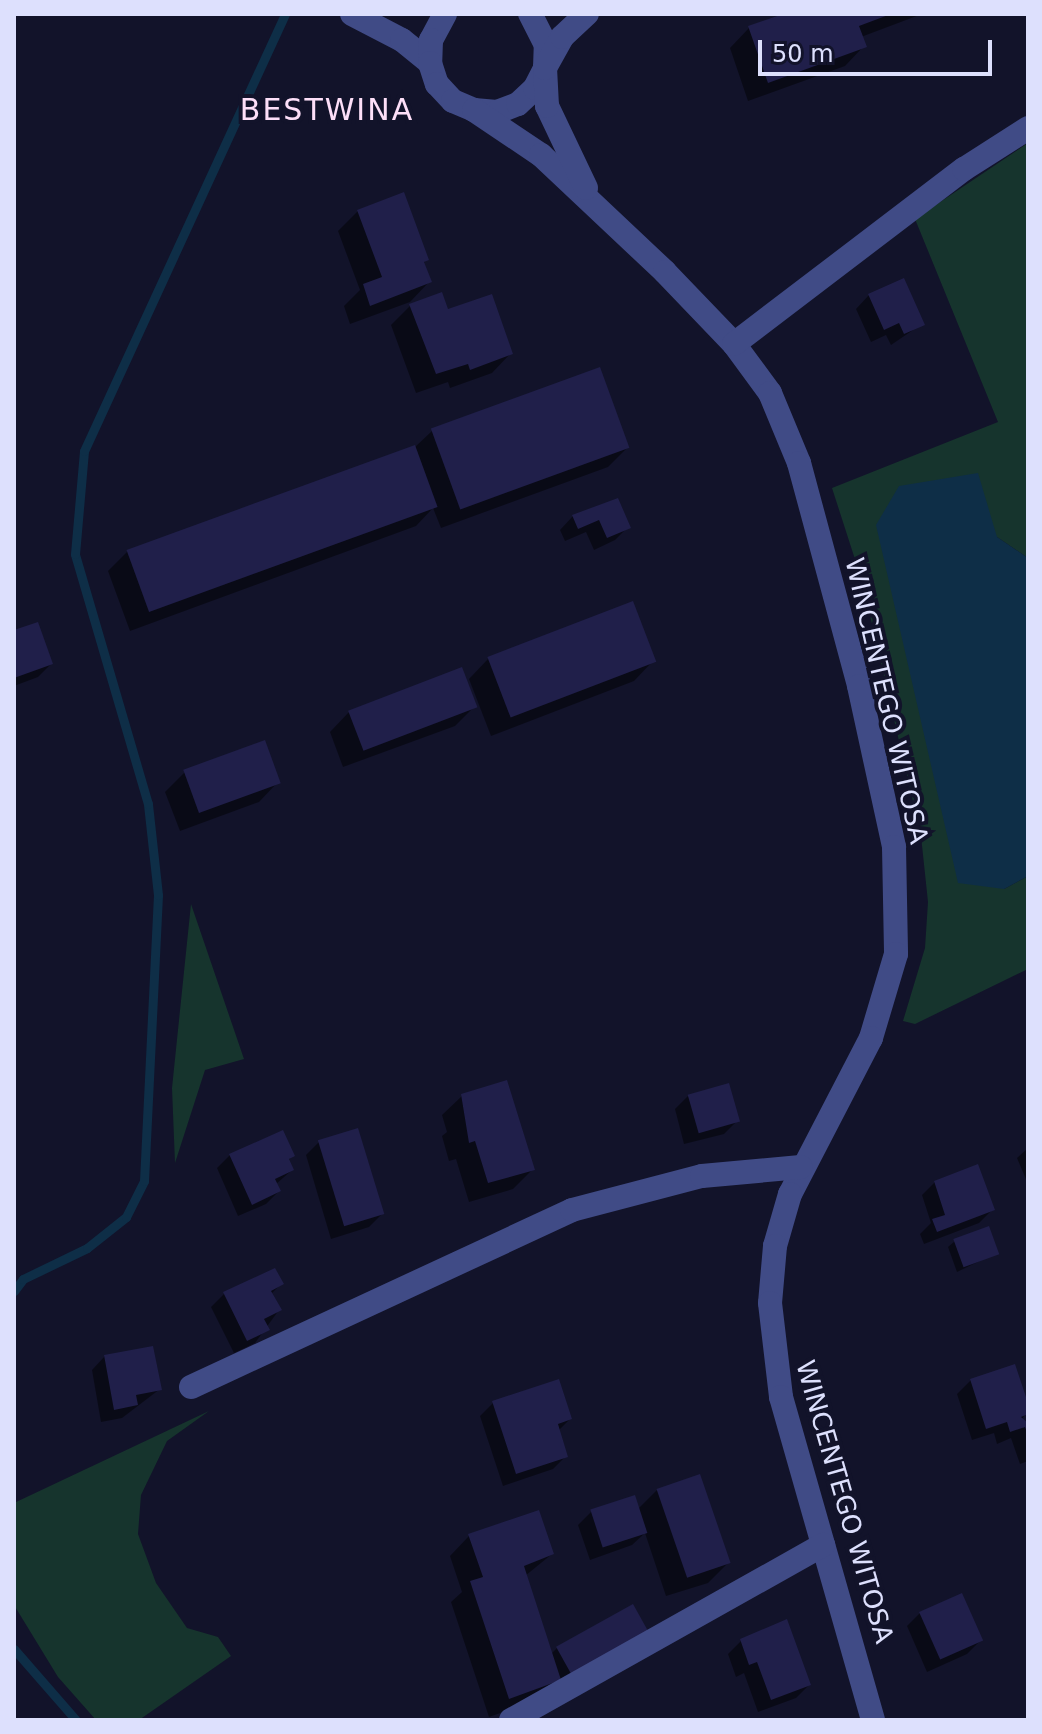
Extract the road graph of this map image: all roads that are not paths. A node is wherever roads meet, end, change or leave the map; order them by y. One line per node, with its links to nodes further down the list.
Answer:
1 (352, 14): 5 (street)
2 (445, 14): 5 (street)
3 (530, 14): 6 (street, WINCENTEGO WITOSA)
4 (587, 14): 6 (street)
5 (430, 63): 7 (street, WINCENTEGO WITOSA)
6 (545, 68): 7 (street); 9 (street, WINCENTEGO WITOSA)
7 (474, 110): 9 (street, WINCENTEGO WITOSA)
8 (1028, 128): 10 (street)
9 (600, 210): 10 (street, WINCENTEGO WITOSA)
10 (734, 344): 11 (street, WINCENTEGO WITOSA)
11 (801, 1167): 12 (street); 13 (street, WINCENTEGO WITOSA)
12 (191, 1387)
13 (823, 1545): 14 (street); 15 (street, WINCENTEGO WITOSA)
14 (511, 1720)
15 (873, 1720)

